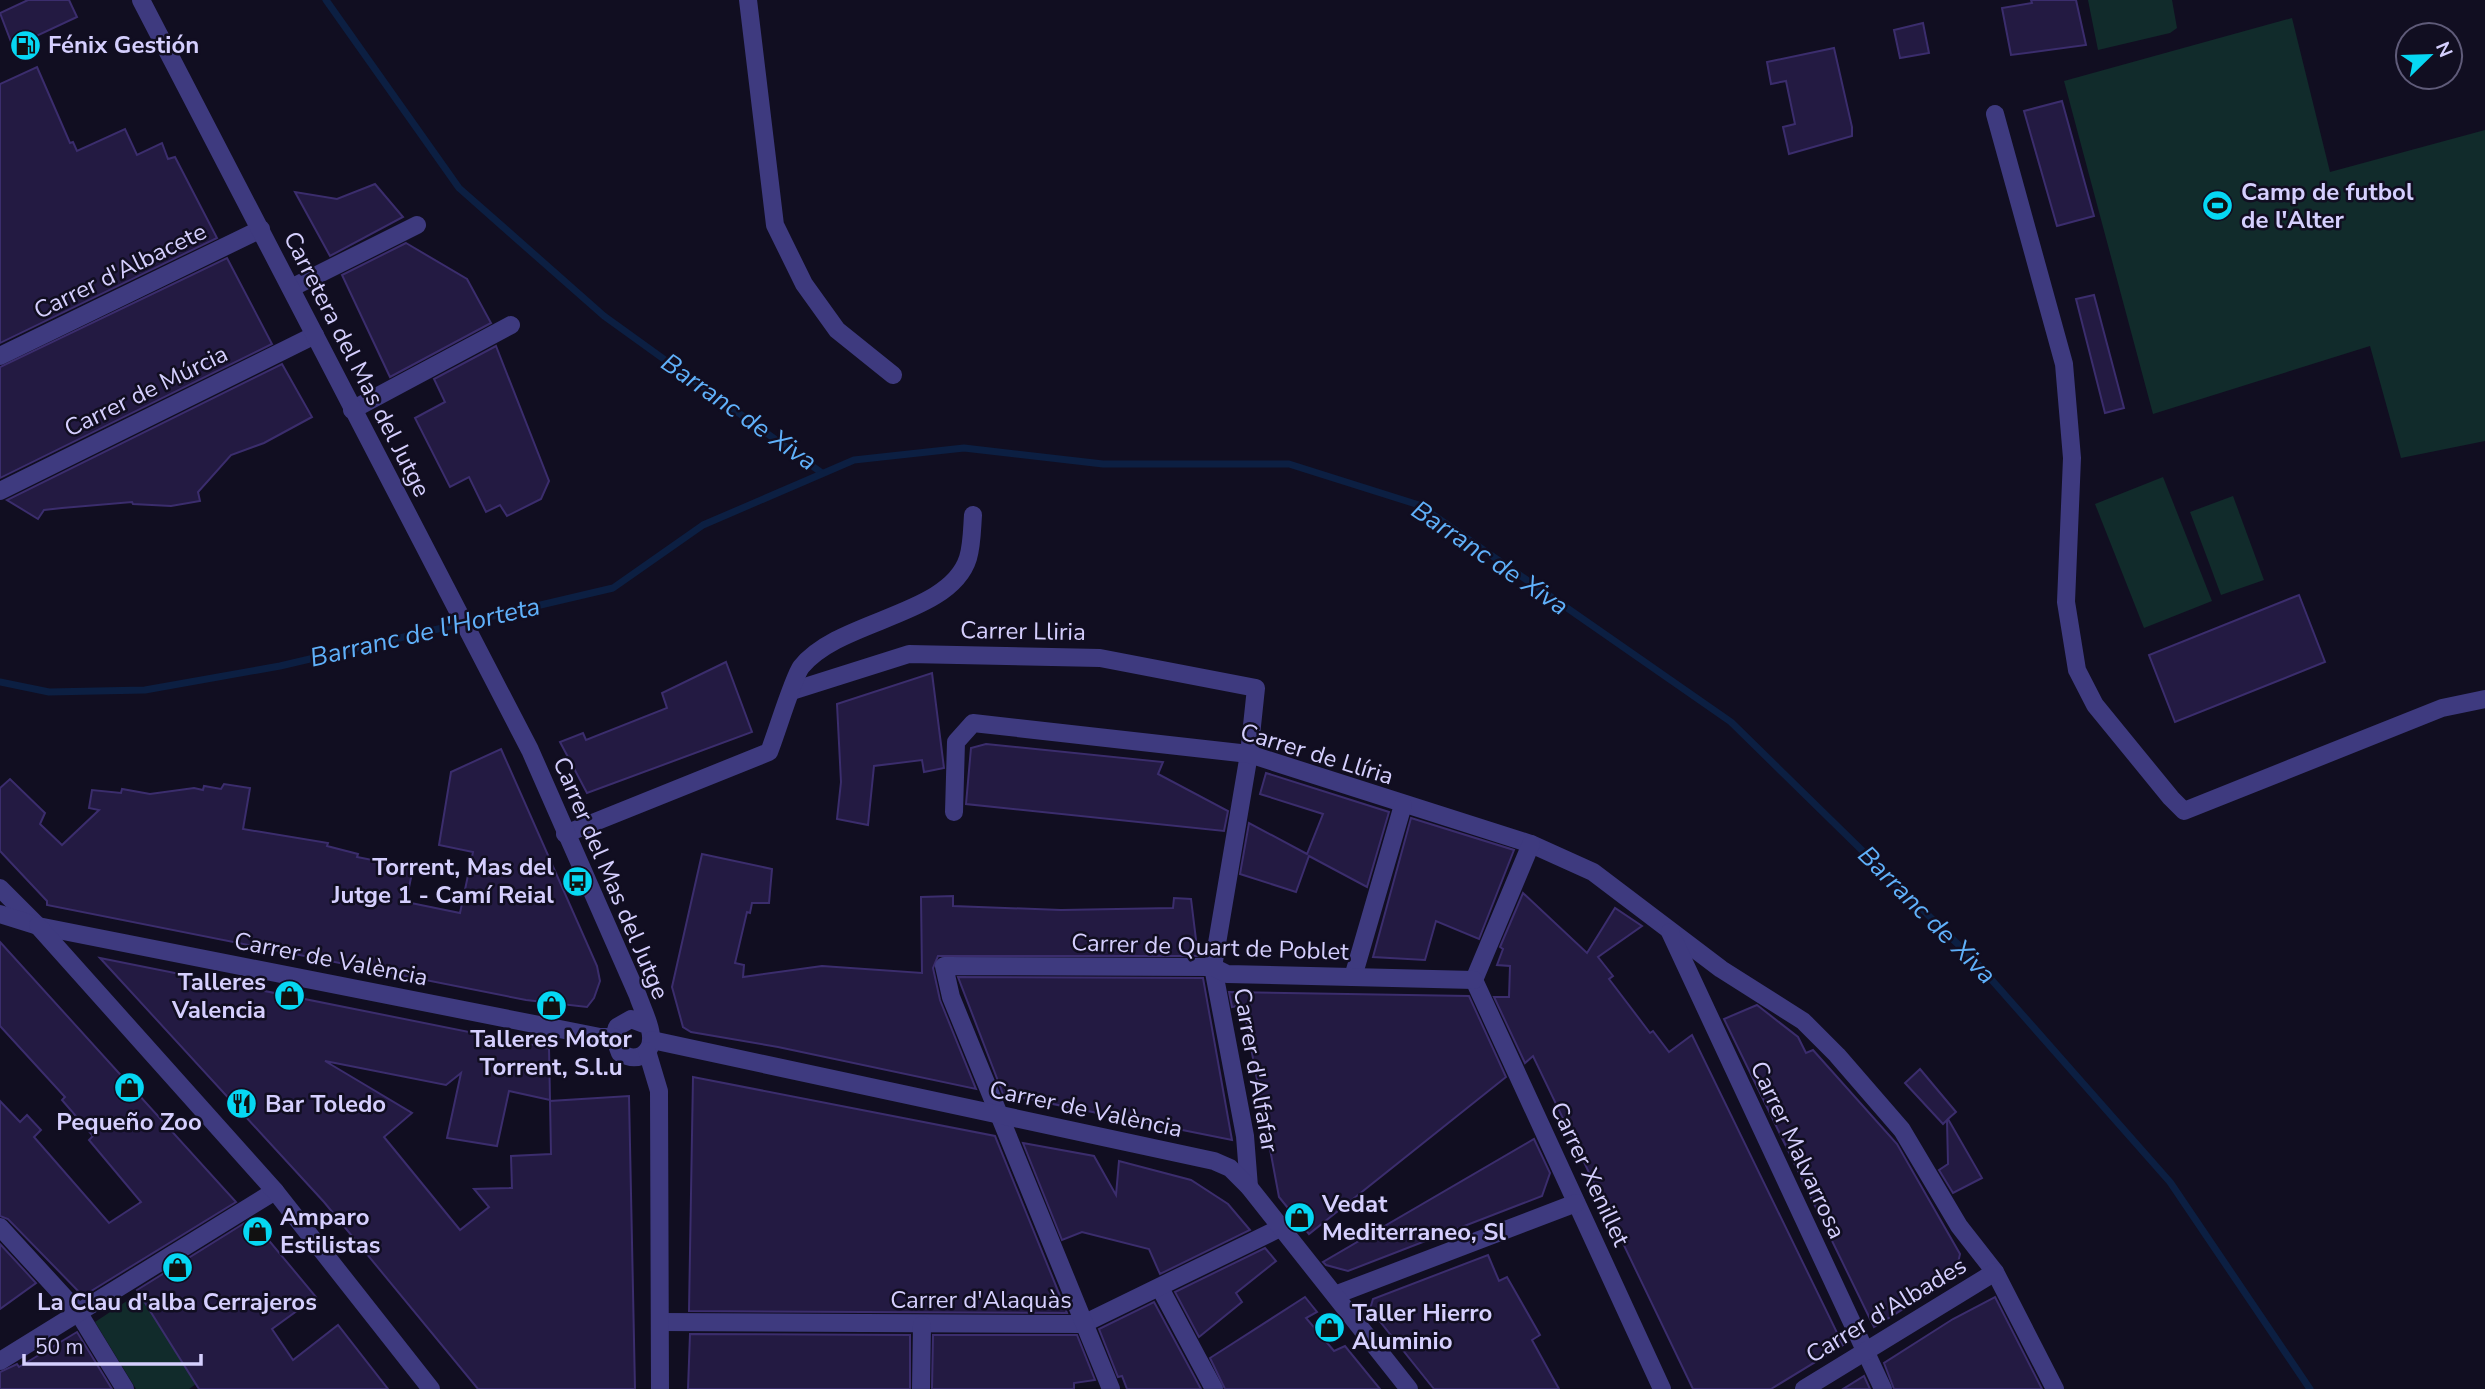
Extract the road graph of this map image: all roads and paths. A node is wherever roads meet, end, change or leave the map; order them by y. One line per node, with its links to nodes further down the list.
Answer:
1 (141, 0): 5 (street, Carretera del Mas del Jutge)
2 (748, 0): 10 (street)
3 (1995, 114): 16 (street)
4 (417, 225): 6 (street)
5 (261, 229): 6 (street, Carretera del Mas del Jutge); 9 (street, Carrer d'Albacete)
6 (291, 288): 8 (street, Carretera del Mas del Jutge)
7 (511, 325): 11 (street)
8 (314, 335): 11 (street, Carretera del Mas del Jutge); 12 (street, Carrer de Múrcia)
9 (0, 356)
10 (893, 375)
11 (352, 410): 17 (street, Carretera del Mas del Jutge)
12 (0, 491)
13 (973, 515): 15 (street)
14 (1256, 688): 15 (street, Carrer Lliria); 18 (street, Carrer d'Alfafar)
15 (792, 691): 21 (street)
16 (2485, 699)
17 (530, 750): 21 (street, Carrer del Mas del Jutge)
18 (1249, 754): 19 (street, Carrer de Llíria); 20 (street, Carrer de Llíria); 27 (street, Carrer d'Alfafar)
19 (1403, 805): 22 (street, Carrer de Llíria); 28 (street)
20 (954, 812)
21 (565, 834): 31 (street, Carrer del Mas del Jutge)
22 (1531, 844): 26 (street, Carrer de Llíria); 29 (street)
23 (0, 888): 25 (street)
24 (0, 914): 25 (street, Carrer de València)
25 (38, 926): 30 (street, Carrer de València); 34 (street)
26 (1669, 931): 38 (street, Carrer de Llíria); 45 (street, Carrer Malvarrosa)
27 (1213, 967): 28 (street, Carrer de Quart de Poblet); 32 (street, Carrer de Quart de Poblet); 33 (street, Carrer d'Alfafar)
28 (1353, 977): 29 (street, Carrer de Quart de Poblet)
29 (1474, 980): 35 (street, Carrer Xenillet)
30 (614, 1037): 31 (street); 31 (street)
31 (649, 1039): 32 (street, Carrer de València); 42 (street, Carrer del Mas del Jutge)
32 (999, 1115): 33 (street, Carrer de València); 43 (street)
33 (1250, 1187): 37 (street, Carrer de València)
34 (275, 1191): 41 (street); 48 (street)
35 (1576, 1203): 40 (street); 54 (street, Carrer Xenillet)
36 (0, 1227): 41 (street)
37 (1280, 1228): 39 (street, Carrer d'Alaquàs); 40 (street, Carrer de València)
38 (1995, 1272): 45 (street, Carrer d'Albades); 57 (street, Carrer de Llíria)
39 (1160, 1288): 43 (street, Carrer d'Alaquàs); 52 (street)
40 (1335, 1294): 53 (street, Carrer de València)
41 (78, 1312): 46 (street); 47 (street)
42 (660, 1322): 44 (street, Carrer d'Alaquàs); 49 (street, Carrer del Mas del Jutge)
43 (1083, 1324): 44 (street, Carrer d'Alaquàs); 51 (street)
44 (922, 1325): 50 (street)
45 (1865, 1351): 55 (street, Carrer d'Albades); 56 (street, Carrer Malvarrosa)
46 (0, 1361)
47 (125, 1389)
48 (431, 1389)
49 (660, 1389)
50 (921, 1389)
51 (1111, 1389)
52 (1214, 1389)
53 (1409, 1389)
54 (1662, 1389)
55 (1804, 1389)
56 (1883, 1389)
57 (2055, 1389)

